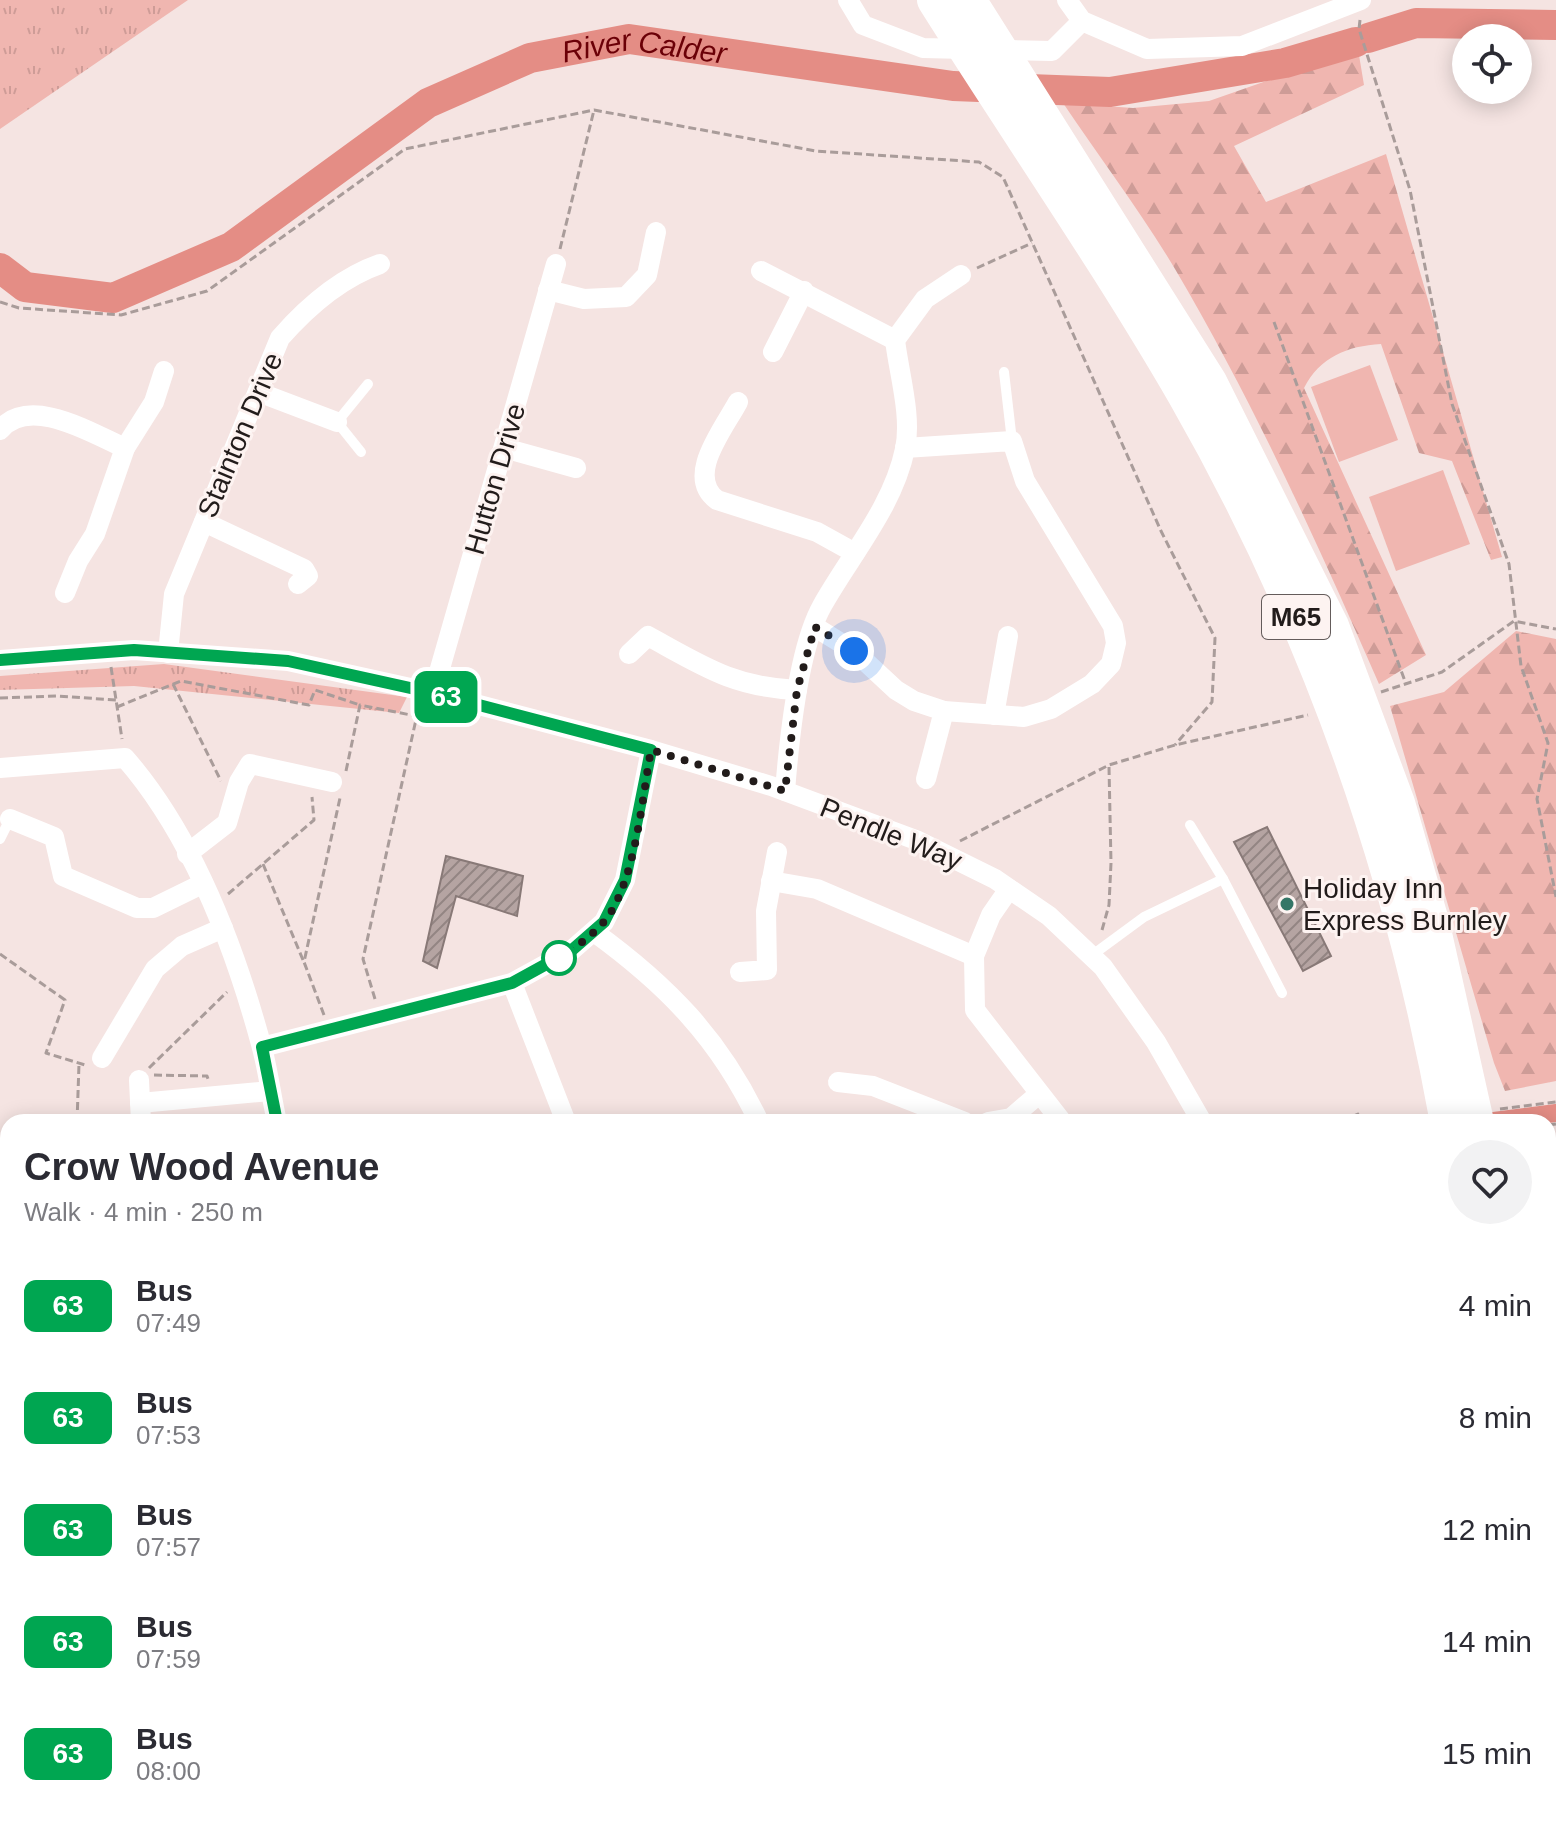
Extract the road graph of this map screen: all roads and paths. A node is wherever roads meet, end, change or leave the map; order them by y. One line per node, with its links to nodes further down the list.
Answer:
1 (848, 0): 5 (street)
2 (1067, 0): 5 (street)
3 (954, 5): 7 (highway, M65)
4 (1360, 7): 5 (street); 37 (path)
5 (1082, 21)
6 (594, 110): 9 (path); 11 (path); 16 (path)
7 (1052, 157): 108 (highway, M65); 109 (highway, M65)
8 (656, 232): 14 (street)
9 (1032, 243): 13 (path); 58 (path)
10 (380, 264): 23 (street, Stainton Drive)
11 (556, 264): 14 (street, Hutton Drive)
12 (761, 271): 15 (street)
13 (961, 275): 18 (street)
14 (548, 290): 29 (street, Hutton Drive)
15 (804, 291): 18 (street); 19 (street)
16 (0, 302)
17 (1274, 322): 46 (path)
18 (895, 340): 30 (street)
19 (773, 352)
20 (164, 371): 28 (street)
21 (1004, 372): 27 (lane)
22 (368, 384): 25 (lane)
23 (258, 392): 25 (street); 33 (street, Stainton Drive)
24 (738, 402): 34 (street)
25 (337, 422): 31 (lane)
26 (0, 430): 28 (street)
27 (1012, 441): 30 (street); 55 (street)
28 (125, 448): 36 (street)
29 (504, 448): 32 (street); 48 (street, Hutton Drive)
30 (905, 448): 34 (street)
31 (361, 452)
32 (576, 468)
33 (204, 522): 35 (street); 42 (street, Stainton Drive)
34 (855, 553): 38 (street)
35 (298, 584)
36 (65, 593)
37 (1514, 621): 39 (path); 46 (path); 79 (path)
38 (815, 627): 47 (street); 54 (street)
39 (1556, 629)
40 (1008, 636): 55 (street)
41 (109, 652): 42 (street, Pendle Way); 44 (street, Pendle Way); 51 (path)
42 (168, 653): 48 (street, Pendle Way)
43 (629, 654): 47 (street)
44 (0, 660)
45 (173, 684): 52 (path); 53 (path); 67 (path)
46 (1406, 684): 49 (path)
47 (797, 690): 66 (street)
48 (428, 692): 56 (path); 59 (street, Pendle Way)
49 (1381, 692)
50 (0, 698): 51 (path)
51 (116, 700): 53 (path)
52 (360, 705): 56 (path); 65 (path)
53 (117, 707): 60 (path)
54 (944, 711): 55 (street); 64 (street)
55 (994, 715)
56 (416, 716): 91 (path)
57 (1306, 716): 58 (path)
58 (1175, 745): 61 (path)
59 (651, 750): 66 (street, Pendle Way); 82 (street)
60 (125, 758): 62 (street); 73 (street)
61 (1109, 765): 71 (path); 83 (path)
62 (0, 768)
63 (310, 778): 65 (street); 67 (street); 74 (path)
64 (926, 779)
65 (339, 786): 86 (path)
66 (785, 791): 71 (street, Pendle Way)
67 (233, 804): 73 (street)
68 (10, 819): 70 (lane); 77 (street)
69 (1190, 825): 75 (lane)
70 (0, 839)
71 (939, 851): 78 (street, Pendle Way)
72 (777, 852): 76 (street)
73 (187, 854): 77 (street)
74 (263, 864): 80 (path); 86 (path)
75 (1223, 879): 83 (lane); 90 (lane)
76 (771, 881): 85 (street); 87 (street)
77 (202, 884): 80 (street)
78 (1009, 889): 83 (street, Pendle Way); 85 (street)
79 (1556, 897)
80 (213, 907): 81 (street)
81 (223, 928): 88 (street); 94 (street)
82 (594, 932): 89 (street); 103 (street)
83 (1098, 951): 107 (street, Pendle Way)
84 (0, 954): 100 (path)
85 (974, 956): 98 (street)
86 (304, 962): 92 (path)
87 (740, 972)
88 (242, 979): 93 (street); 95 (path)
89 (512, 983): 91 (street); 102 (street)
90 (1282, 993)
91 (380, 1017): 92 (street)
92 (330, 1030): 93 (street)
93 (262, 1047): 97 (street)
94 (102, 1058)
95 (139, 1080): 99 (street)
96 (838, 1082): 104 (street)
97 (270, 1091): 99 (street); 101 (street)
98 (1039, 1094): 105 (street); 106 (street)
99 (140, 1112)
100 (77, 1114)
101 (275, 1114)
102 (563, 1114)
103 (755, 1114)
104 (945, 1114)
105 (1016, 1114)
106 (1055, 1114)
107 (1197, 1114)
108 (1446, 1114)
109 (1474, 1114)

